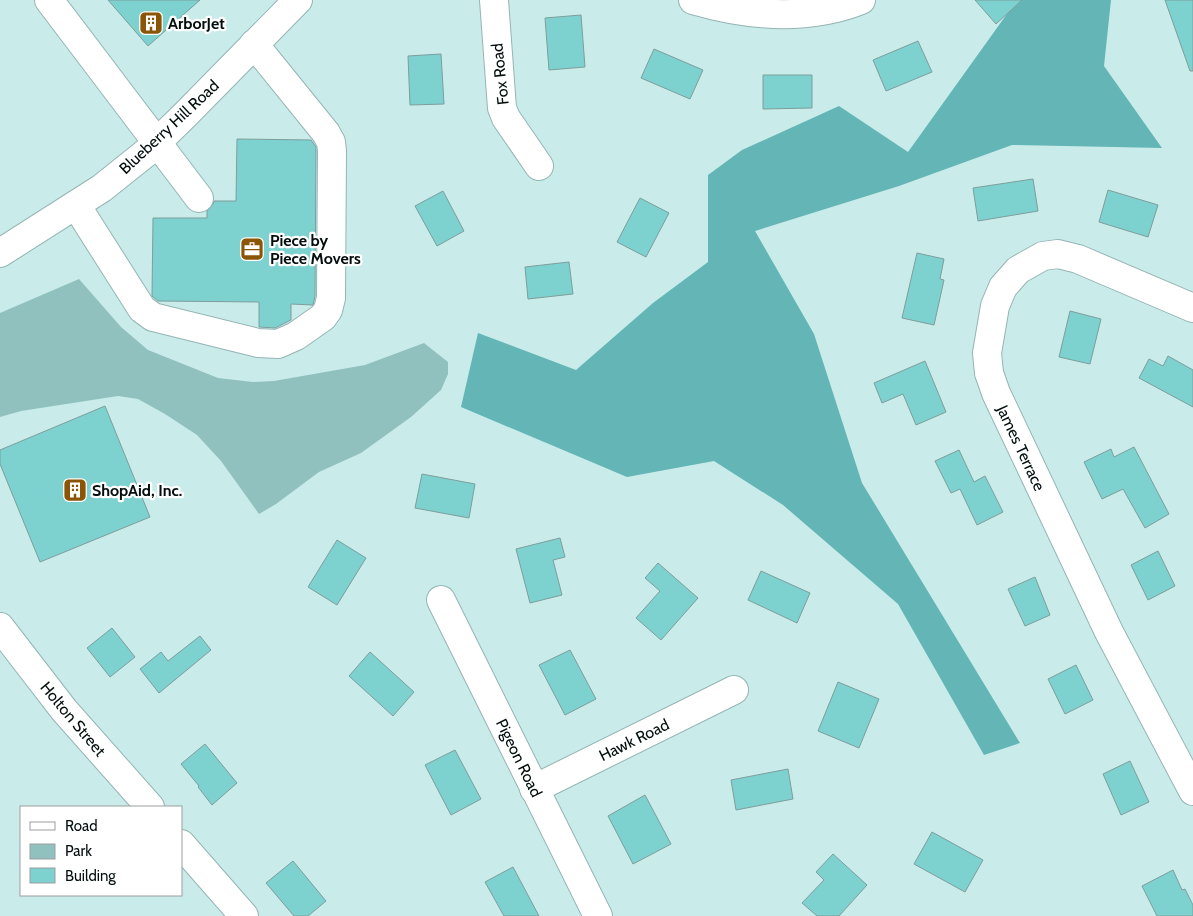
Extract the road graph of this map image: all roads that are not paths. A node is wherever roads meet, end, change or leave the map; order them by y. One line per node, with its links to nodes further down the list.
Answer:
1 (49, 0): 7 (street)
2 (298, 0): 6 (street, Blueberry Hill Road)
3 (494, 0): 8 (street, Fox Road)
4 (693, 0): 5 (street)
5 (861, 0)
6 (254, 44): 7 (street, Blueberry Hill Road); 10 (street)
7 (157, 143): 9 (street); 10 (street, Blueberry Hill Road)
8 (539, 166)
9 (199, 198)
10 (76, 205): 11 (street, Blueberry Hill Road)
11 (0, 253)
12 (1193, 308): 17 (street, James Terrace)
13 (441, 600): 16 (street, Pigeon Road)
14 (0, 627): 18 (street, Holton Street)
15 (734, 690): 16 (street, Hawk Road)
16 (534, 789): 21 (street, Pigeon Road)
17 (1193, 791)
18 (149, 806)
19 (182, 845): 20 (street)
20 (244, 916)
21 (598, 916)

